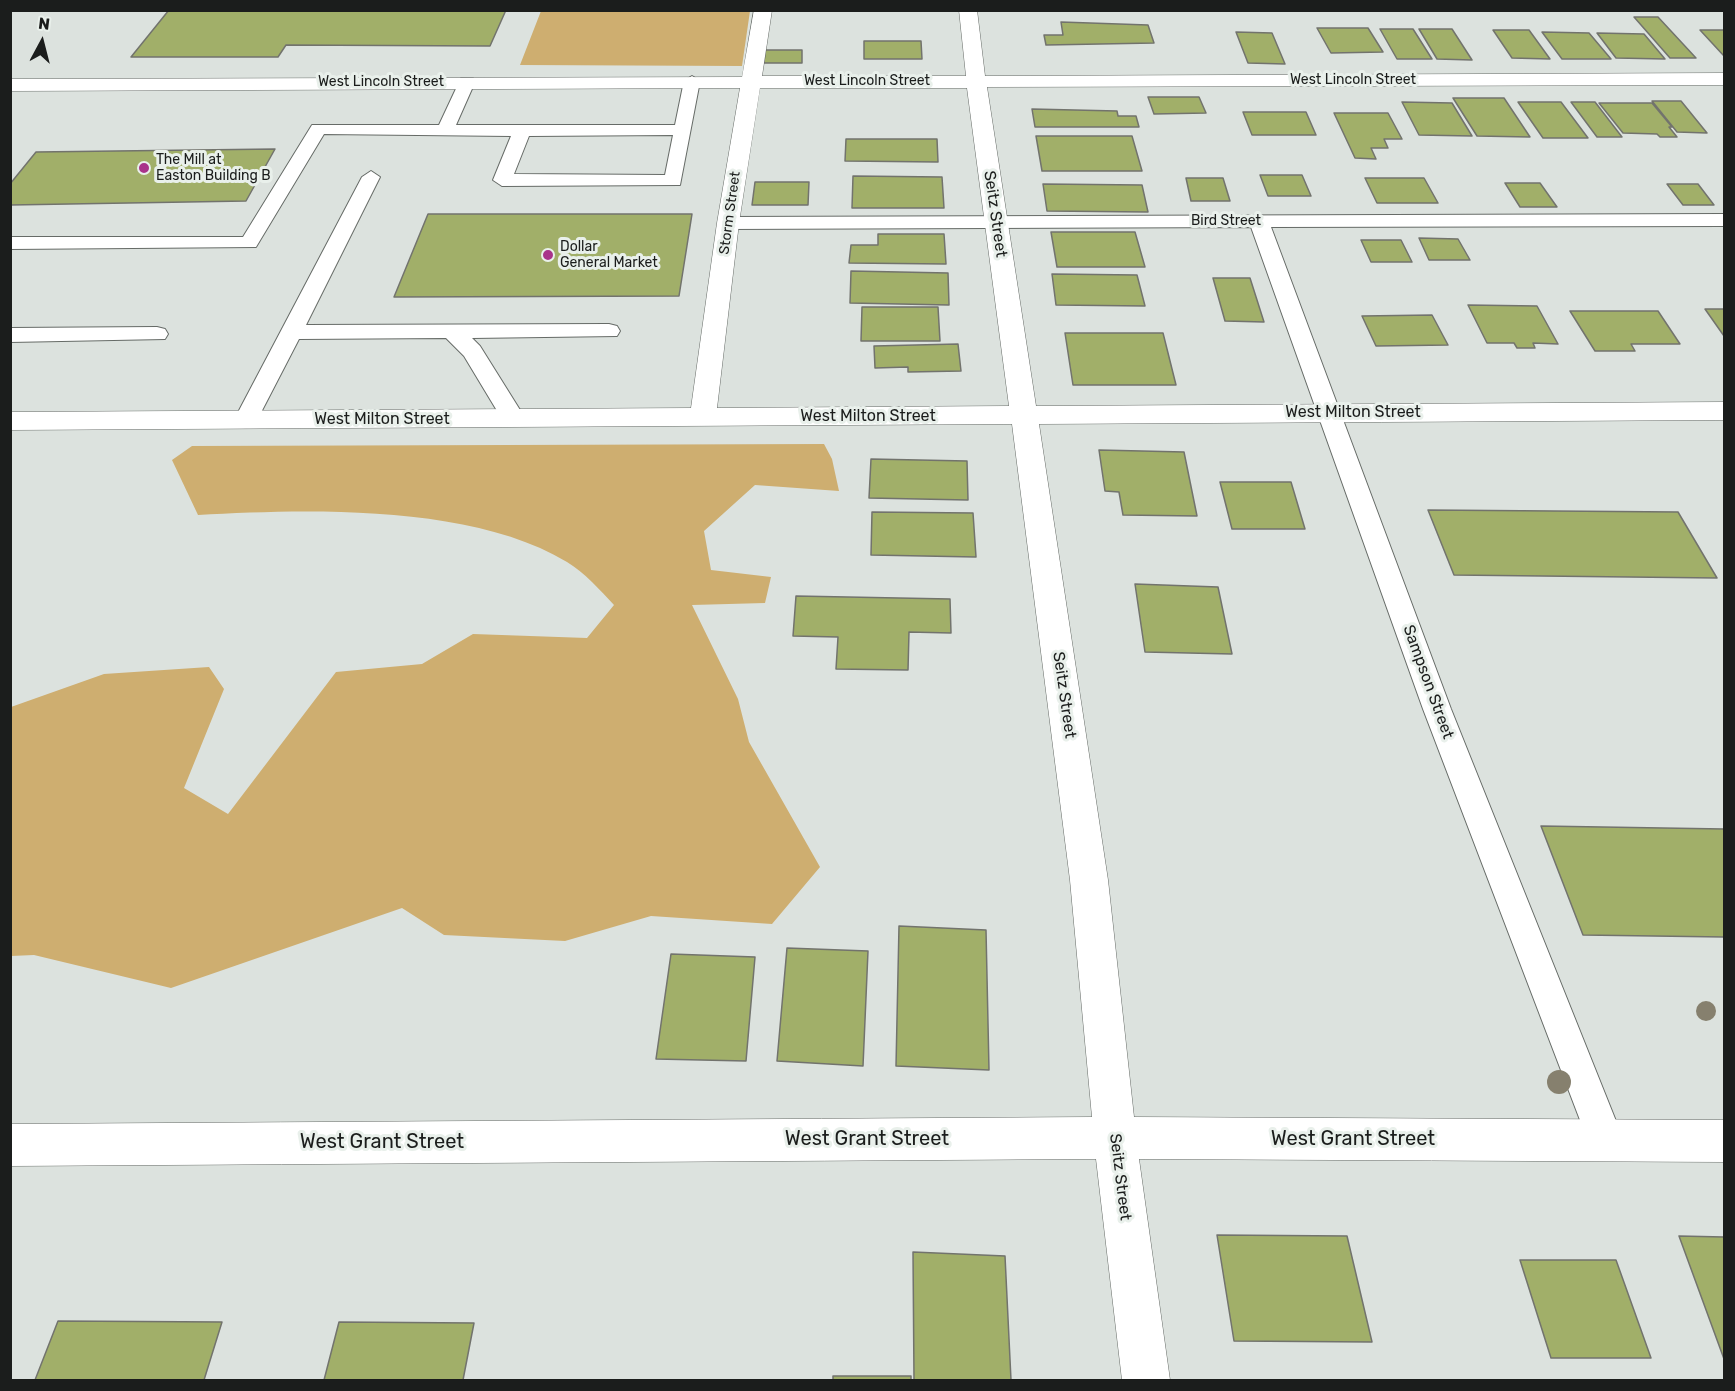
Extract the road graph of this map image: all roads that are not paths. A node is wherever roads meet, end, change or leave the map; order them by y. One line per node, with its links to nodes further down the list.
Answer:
1 (763, 10): 6 (street, Storm Street)
2 (968, 10): 7 (street, Seitz Street)
3 (1725, 79): 7 (street, West Lincoln Street)
4 (467, 81): 5 (street, West Lincoln Street); 8 (street, West Lincoln Street); 9 (lane)
5 (692, 81): 6 (street, West Lincoln Street); 10 (lane)
6 (749, 81): 7 (street, West Lincoln Street); 16 (street, Storm Street)
7 (976, 81): 15 (street, Seitz Street)
8 (10, 85)
9 (445, 130): 11 (lane); 17 (lane)
10 (683, 130): 11 (lane); 11 (lane)
11 (522, 131)
12 (371, 177): 20 (lane)
13 (1725, 220): 14 (lane, Bird Street)
14 (1259, 221): 15 (lane, Bird Street); 24 (lane, Sampson Street)
15 (997, 222): 16 (lane, Bird Street); 26 (street, Seitz Street)
16 (728, 223): 25 (street, Storm Street)
17 (10, 243)
18 (450, 331): 19 (lane); 20 (lane); 27 (lane)
19 (609, 331)
20 (291, 332): 28 (lane)
21 (158, 334): 22 (lane)
22 (10, 335)
23 (1725, 411): 24 (street, West Milton Street)
24 (1330, 412): 26 (street, West Milton Street); 31 (lane, Sampson Street)
25 (704, 416): 26 (street, West Milton Street); 27 (street, West Milton Street)
26 (1024, 416): 30 (street, Seitz Street)
27 (513, 418): 28 (street, West Milton Street)
28 (246, 420): 29 (street, West Milton Street)
29 (10, 421)
30 (1115, 1138): 31 (street, West Grant Street); 33 (street, West Grant Street); 34 (street, Seitz Street)
31 (1606, 1141): 32 (street, West Grant Street)
32 (1725, 1141)
33 (10, 1145)
34 (1146, 1380)

